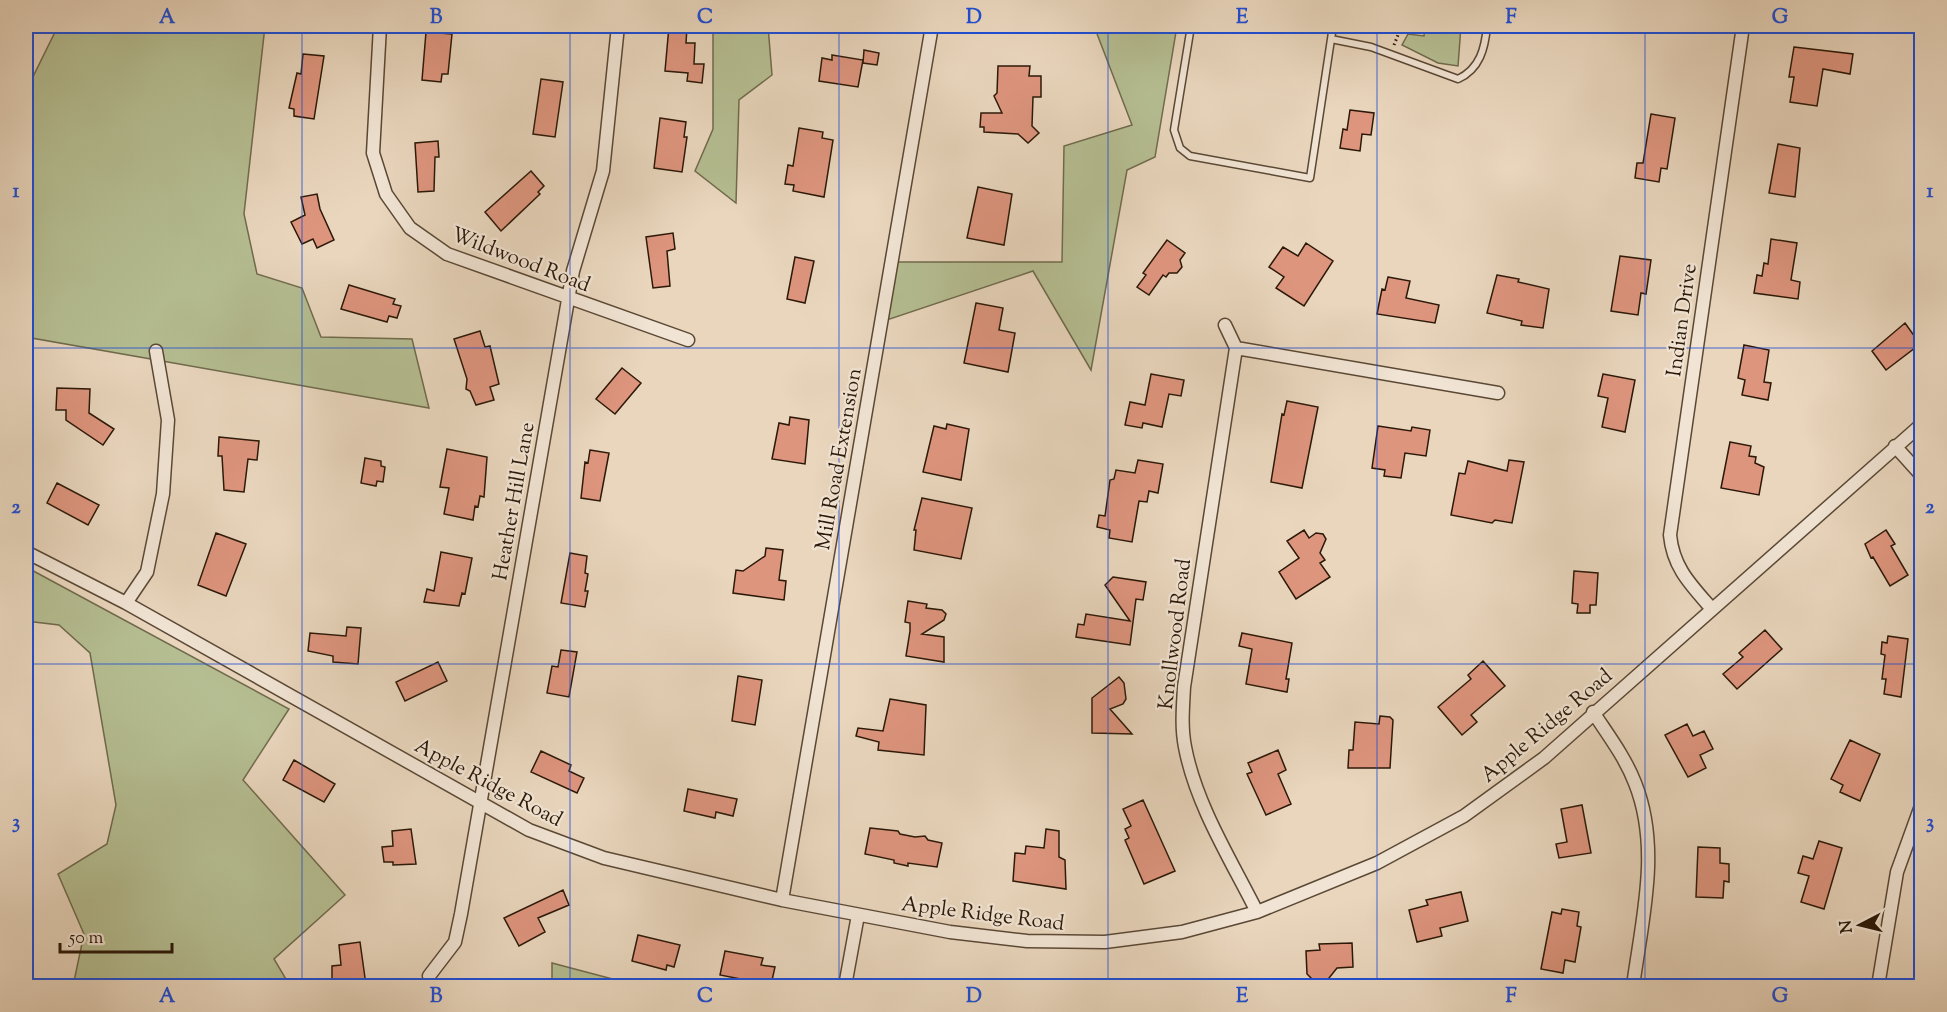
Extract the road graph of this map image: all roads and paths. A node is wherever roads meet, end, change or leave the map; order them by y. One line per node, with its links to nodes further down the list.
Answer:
1 (380, 26): 13 (street, Wildwood Road)
2 (618, 26): 13 (street, Heather Hill Lane)
3 (932, 26): 28 (street, Mill Road Extension)
4 (1191, 26): 11 (lane)
5 (1333, 26): 11 (lane)
6 (1387, 26): 10 (path)
7 (1407, 26): 10 (path)
8 (1487, 26): 12 (lane)
9 (1743, 26): 24 (street, Indian Drive)
10 (1401, 30): 12 (path)
11 (1331, 39): 12 (lane)
12 (1389, 54)
13 (569, 298): 15 (street, Wildwood Road); 26 (street, Heather Hill Lane)
14 (1225, 325): 16 (street)
15 (688, 340)
16 (1236, 348): 18 (street); 29 (street, Knollwood Road)
17 (156, 351): 23 (street)
18 (1498, 393)
19 (1922, 424): 20 (street, Apple Ridge Road)
20 (1895, 446): 21 (street); 24 (street, Apple Ridge Road)
21 (1922, 476)
22 (26, 552): 23 (street, Apple Ridge Road)
23 (126, 603): 26 (street, Apple Ridge Road)
24 (1711, 608): 25 (street, Apple Ridge Road)
25 (1593, 712): 29 (street, Apple Ridge Road); 33 (street)
26 (479, 803): 28 (street, Apple Ridge Road); 31 (street, Heather Hill Lane)
27 (1922, 803): 34 (street)
28 (782, 900): 30 (street, Apple Ridge Road)
29 (1257, 912): 30 (street, Apple Ridge Road)
30 (858, 915): 32 (street)
31 (429, 976)
32 (845, 987)
33 (1633, 987)
34 (1878, 987)

